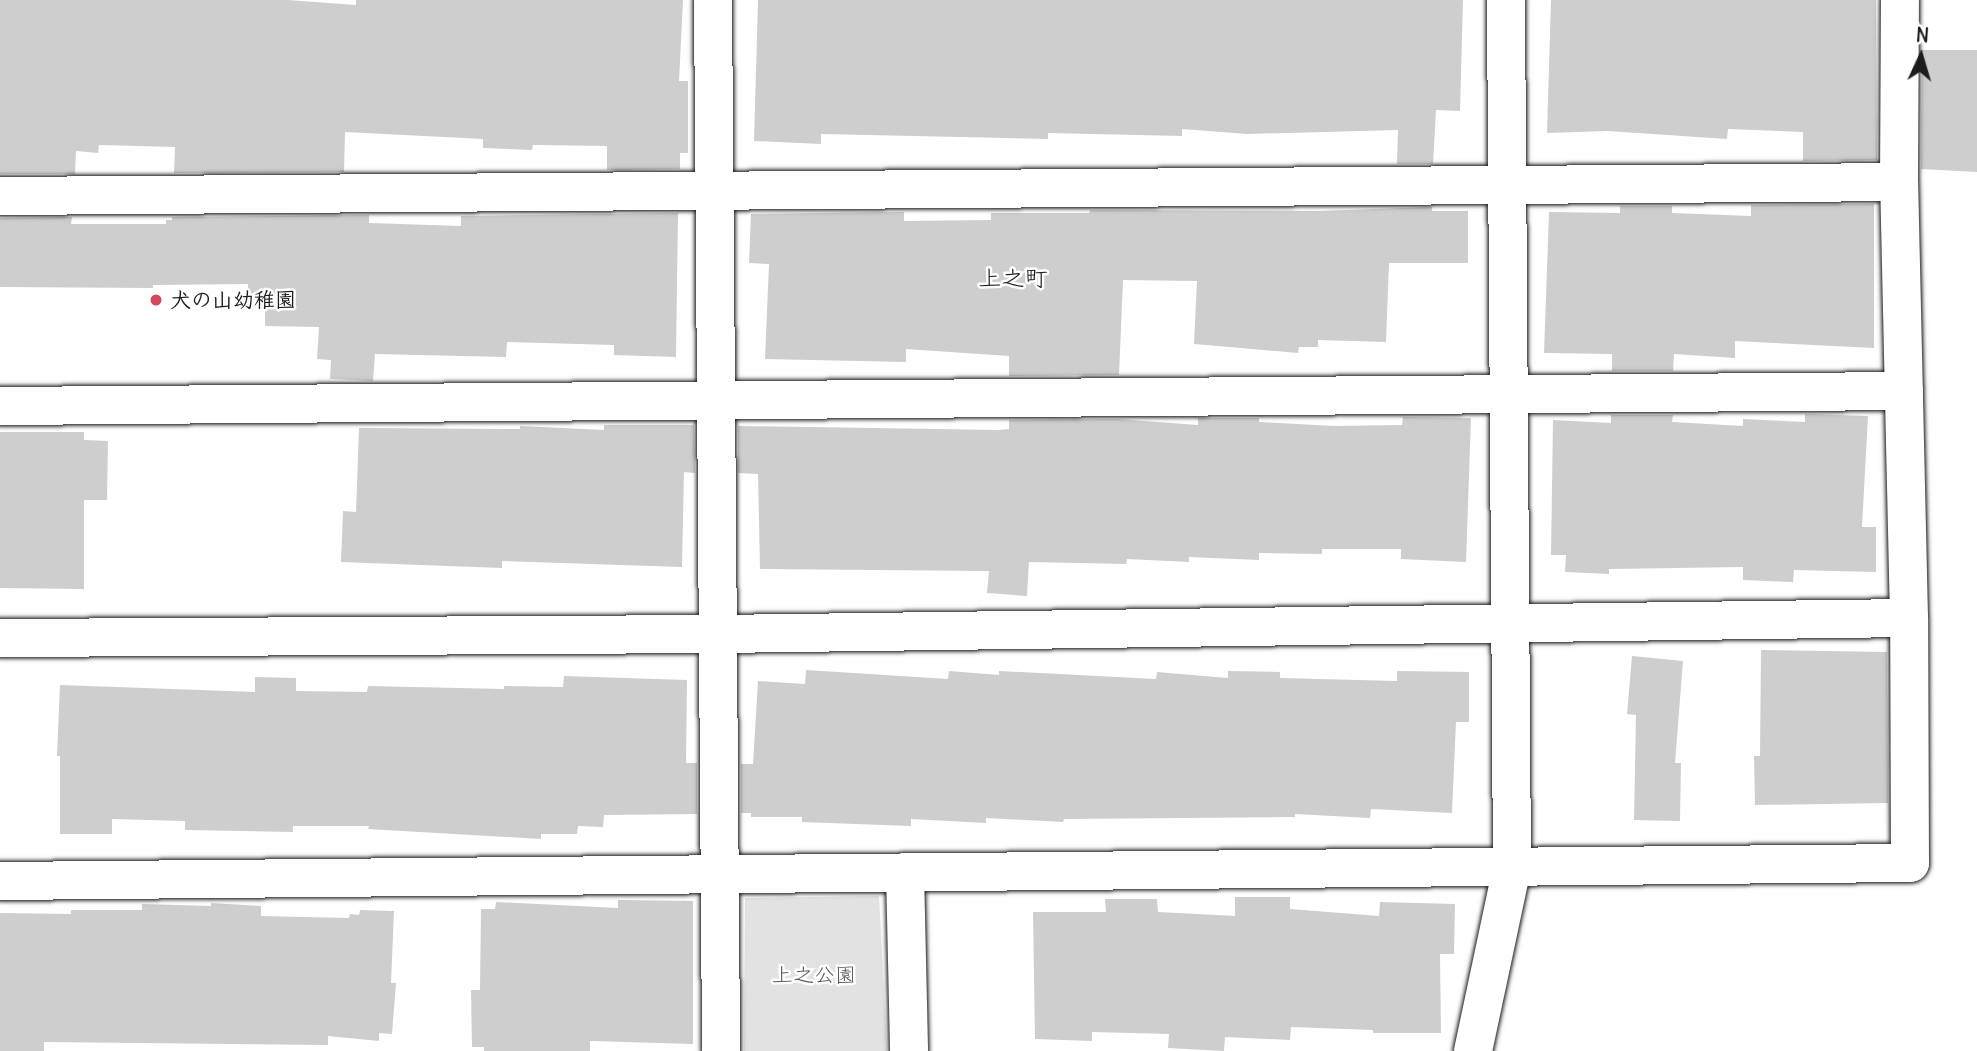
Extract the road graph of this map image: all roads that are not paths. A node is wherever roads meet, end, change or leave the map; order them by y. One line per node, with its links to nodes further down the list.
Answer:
1 (713, 0): 6 (street)
2 (1506, 0): 5 (street)
3 (1900, 0): 4 (street)
4 (1899, 182): 5 (street); 8 (street)
5 (1505, 185): 6 (street); 9 (street)
6 (715, 191): 7 (street); 10 (street)
7 (0, 197)
8 (1904, 390): 9 (street); 12 (street)
9 (1510, 394): 10 (street); 13 (street)
10 (716, 400): 11 (street); 14 (street)
11 (0, 406)
12 (1909, 618): 13 (street); 16 (street)
13 (1511, 624): 14 (street); 16 (street)
14 (718, 634): 15 (street); 18 (street)
15 (0, 638)
16 (1512, 867): 17 (street); 22 (street)
17 (905, 872): 18 (street); 21 (street)
18 (720, 874): 19 (street); 20 (street)
19 (0, 881)
20 (721, 1051)
21 (909, 1051)
22 (1473, 1051)

